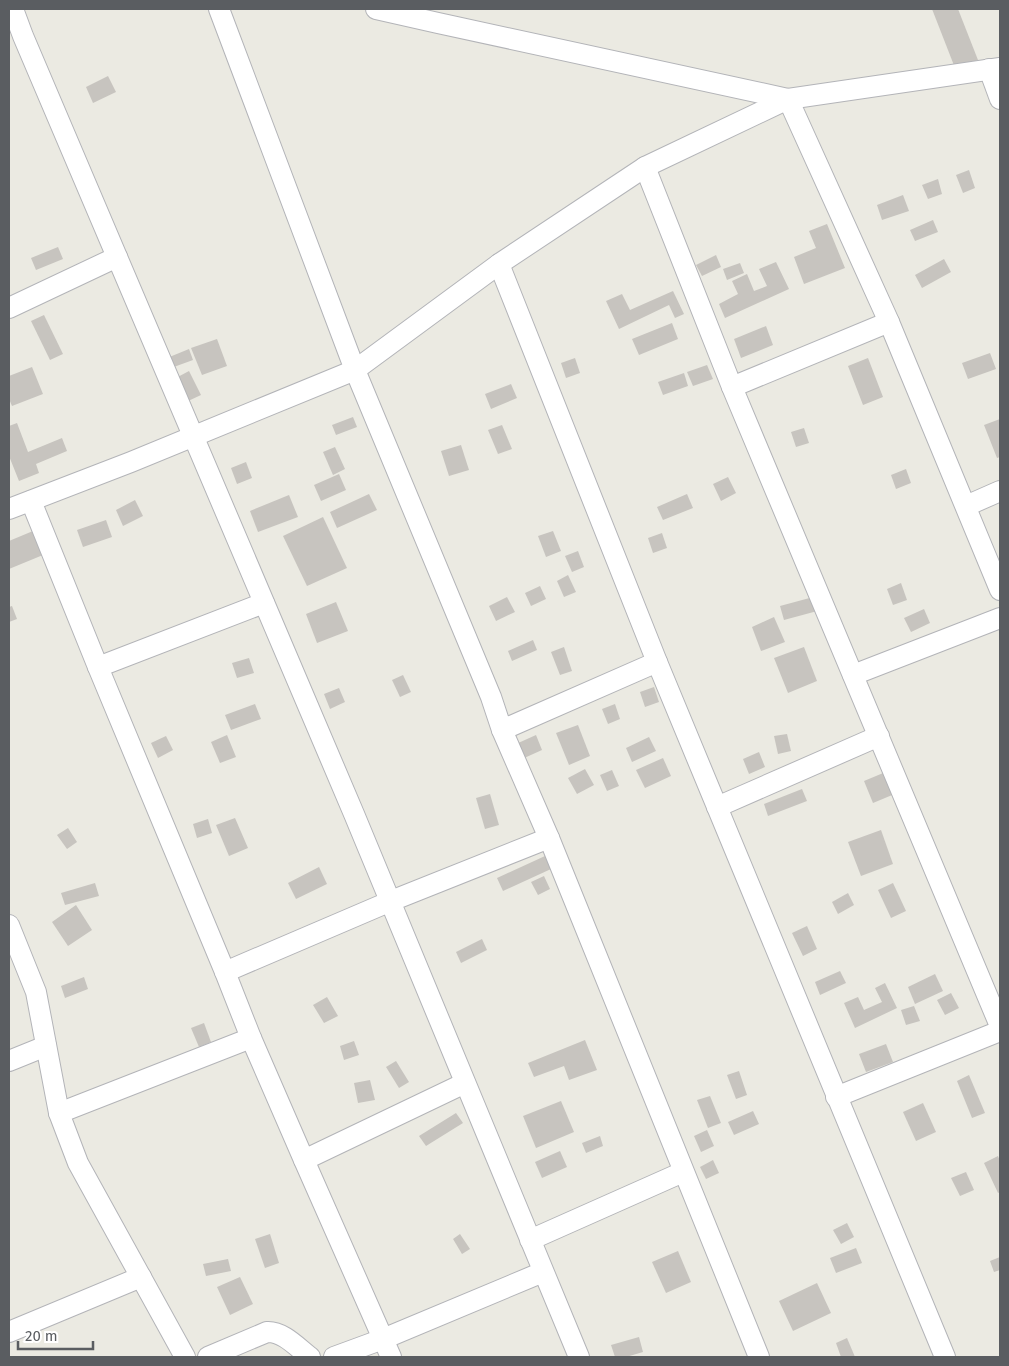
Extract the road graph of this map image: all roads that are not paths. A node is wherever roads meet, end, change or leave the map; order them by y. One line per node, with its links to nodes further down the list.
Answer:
1 (13, 9): 8 (street)
2 (219, 9): 12 (street)
3 (376, 9): 5 (street)
4 (995, 69): 5 (street); 6 (street)
5 (788, 99): 7 (street); 11 (street)
6 (1000, 99)
7 (646, 168): 9 (street); 13 (street)
8 (117, 257): 10 (street); 14 (street)
9 (499, 264): 12 (street); 22 (street)
10 (9, 308)
11 (888, 322): 13 (street); 17 (street)
12 (355, 370): 14 (street); 25 (street)
13 (732, 387): 24 (street)
14 (193, 436): 16 (street); 20 (street)
15 (1000, 492): 17 (street)
16 (31, 500): 18 (street); 23 (street)
17 (966, 506): 19 (street)
18 (9, 508)
19 (1000, 590)
20 (264, 603): 23 (street); 29 (street)
21 (1000, 618): 24 (street)
22 (657, 662): 25 (street); 27 (street)
23 (98, 667): 31 (street)
24 (853, 675): 26 (street)
25 (502, 730): 28 (street)
26 (879, 736): 27 (street); 32 (street)
27 (716, 806): 38 (street)
28 (549, 838): 29 (street); 41 (street)
29 (391, 901): 31 (street); 37 (street)
30 (9, 925): 35 (street)
31 (226, 972): 34 (street)
32 (1000, 1026)
33 (1000, 1031): 38 (street)
34 (251, 1038): 39 (street); 40 (street)
35 (46, 1046): 36 (street); 39 (street)
36 (9, 1061)
37 (466, 1082): 40 (street); 42 (street)
38 (836, 1097): 54 (street)
39 (59, 1113): 44 (street)
40 (304, 1160): 46 (street)
41 (683, 1172): 42 (street); 53 (street)
42 (530, 1240): 43 (street)
43 (543, 1272): 46 (street); 52 (street)
44 (141, 1277): 45 (street); 47 (street)
45 (9, 1332)
46 (384, 1339): 50 (street); 51 (street)
47 (185, 1357)
48 (208, 1357): 49 (street)
49 (310, 1357)
50 (334, 1357)
51 (391, 1357)
52 (579, 1357)
53 (759, 1357)
54 (945, 1357)

